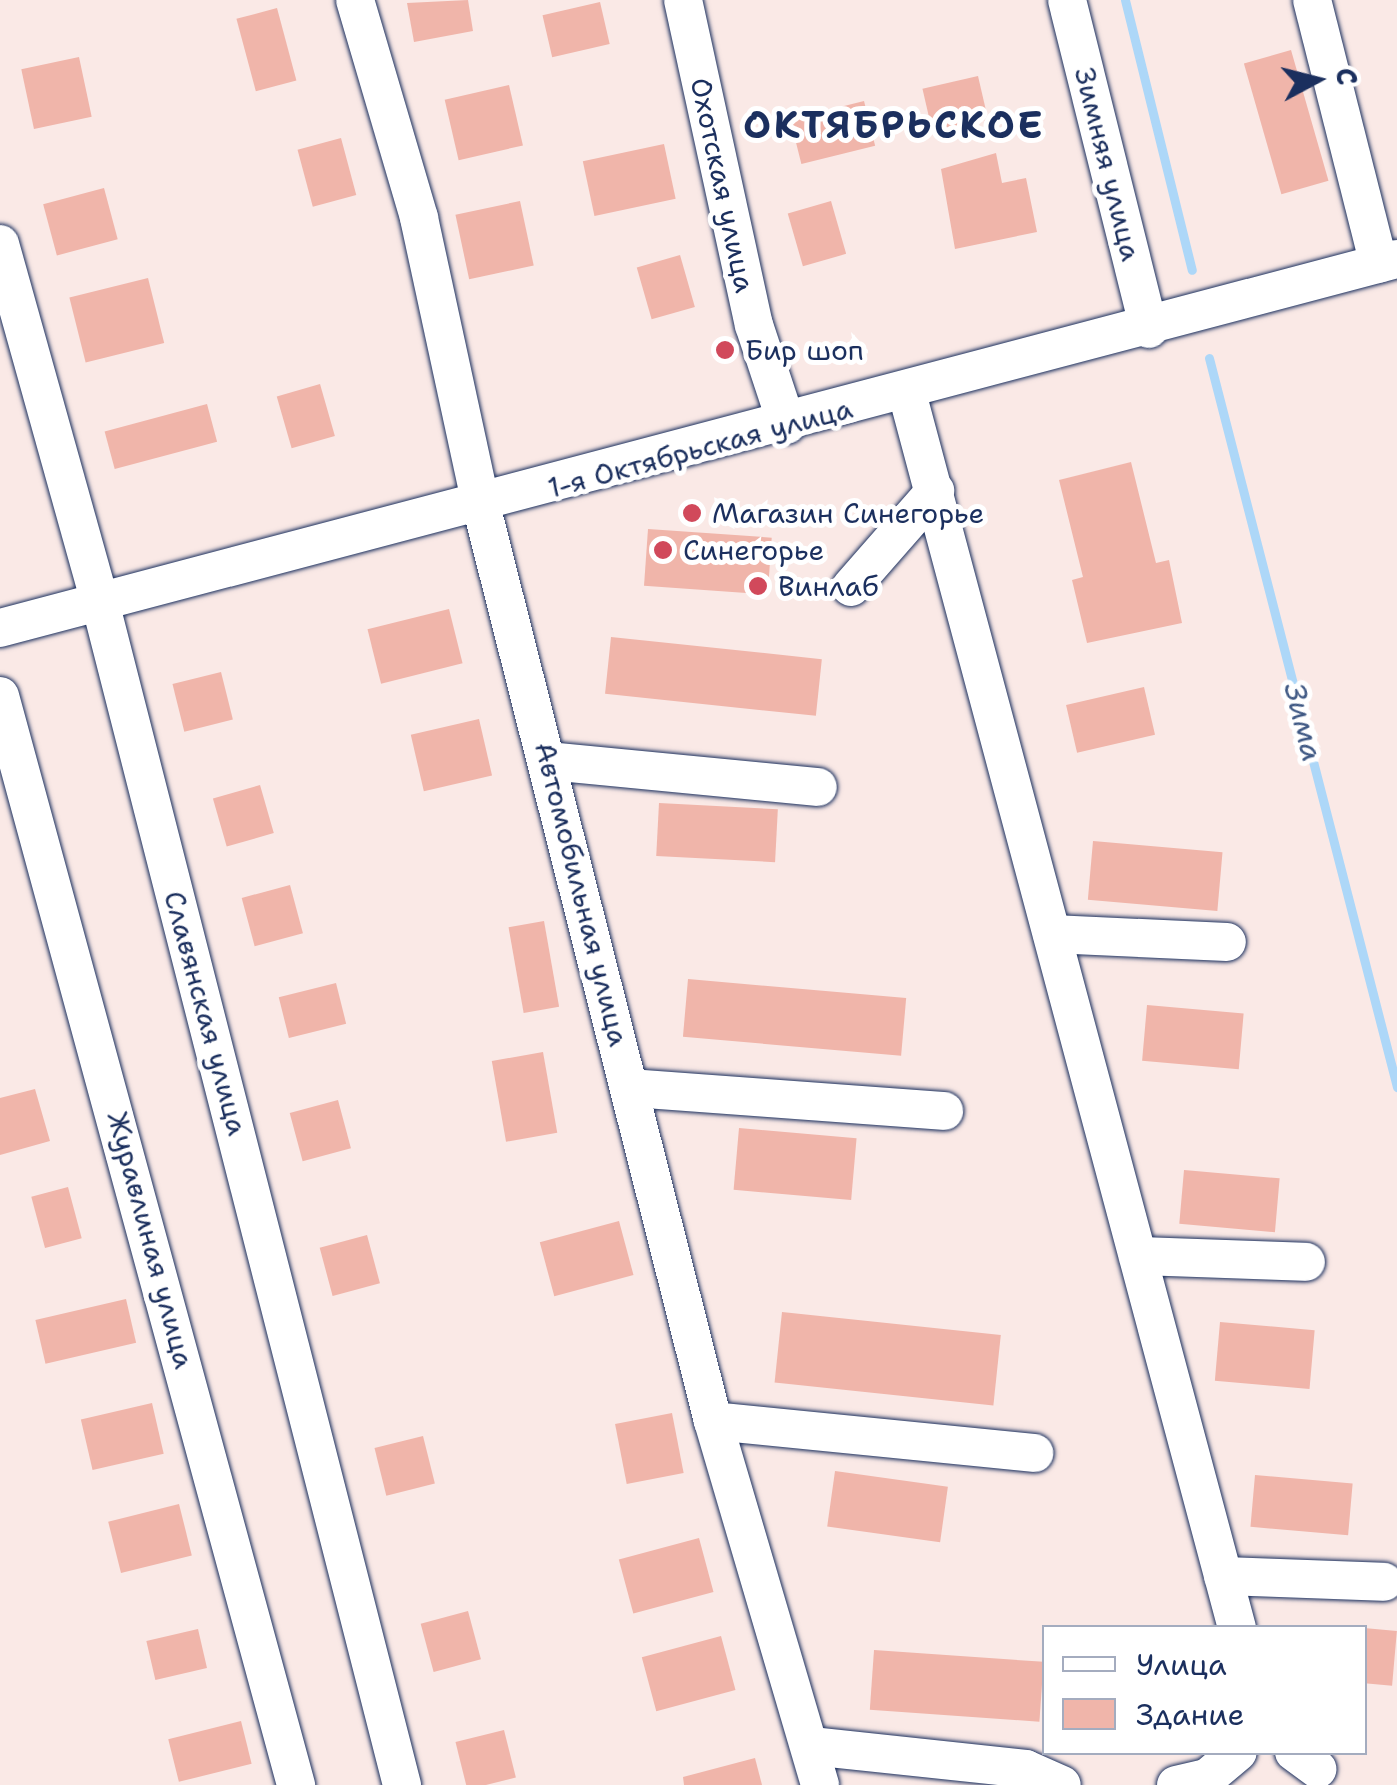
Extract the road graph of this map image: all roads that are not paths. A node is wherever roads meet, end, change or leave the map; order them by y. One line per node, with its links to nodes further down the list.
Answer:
1 (354, 0): 12 (street, Автомобильная улица)
2 (683, 0): 10 (street, Охотская улица)
3 (1067, 0): 8 (street, Зимняя улица)
4 (1312, 0): 5 (street)
5 (1381, 208): 7 (street)
6 (0, 244): 14 (street, Славянская улица)
7 (1388, 262): 8 (street, 1-я Октябрьская улица)
8 (1149, 329): 9 (street, 1-я Октябрьская улица)
9 (907, 393): 10 (street, 1-я Октябрьская улица); 11 (street)
10 (787, 425): 12 (street, 1-я Октябрьская улица)
11 (934, 491): 13 (street); 19 (street)
12 (481, 505): 14 (street, 1-я Октябрьская улица); 17 (street, Автомобильная улица)
13 (851, 587)
14 (100, 602): 15 (street, 1-я Октябрьская улица); 33 (street, Славянская улица)
15 (0, 628)
16 (0, 696): 32 (street, Журавлиная улица)
17 (548, 761): 18 (street); 21 (street, Автомобильная улица)
18 (818, 788)
19 (1052, 934): 20 (street); 23 (street)
20 (1228, 942)
21 (631, 1088): 22 (street); 25 (street, Автомобильная улица)
22 (944, 1111)
23 (1138, 1256): 24 (street); 27 (street)
24 (1306, 1262)
25 (713, 1421): 26 (street); 30 (street, Автомобильная улица)
26 (1034, 1453)
27 (1223, 1576): 28 (street); 29 (street)
28 (1384, 1582)
29 (1236, 1625)
30 (811, 1746): 34 (street, Автомобильная улица); 35 (street)
31 (1234, 1755): 36 (street)
32 (296, 1785)
33 (402, 1785)
34 (820, 1785)
35 (1062, 1785)
36 (1176, 1785)

